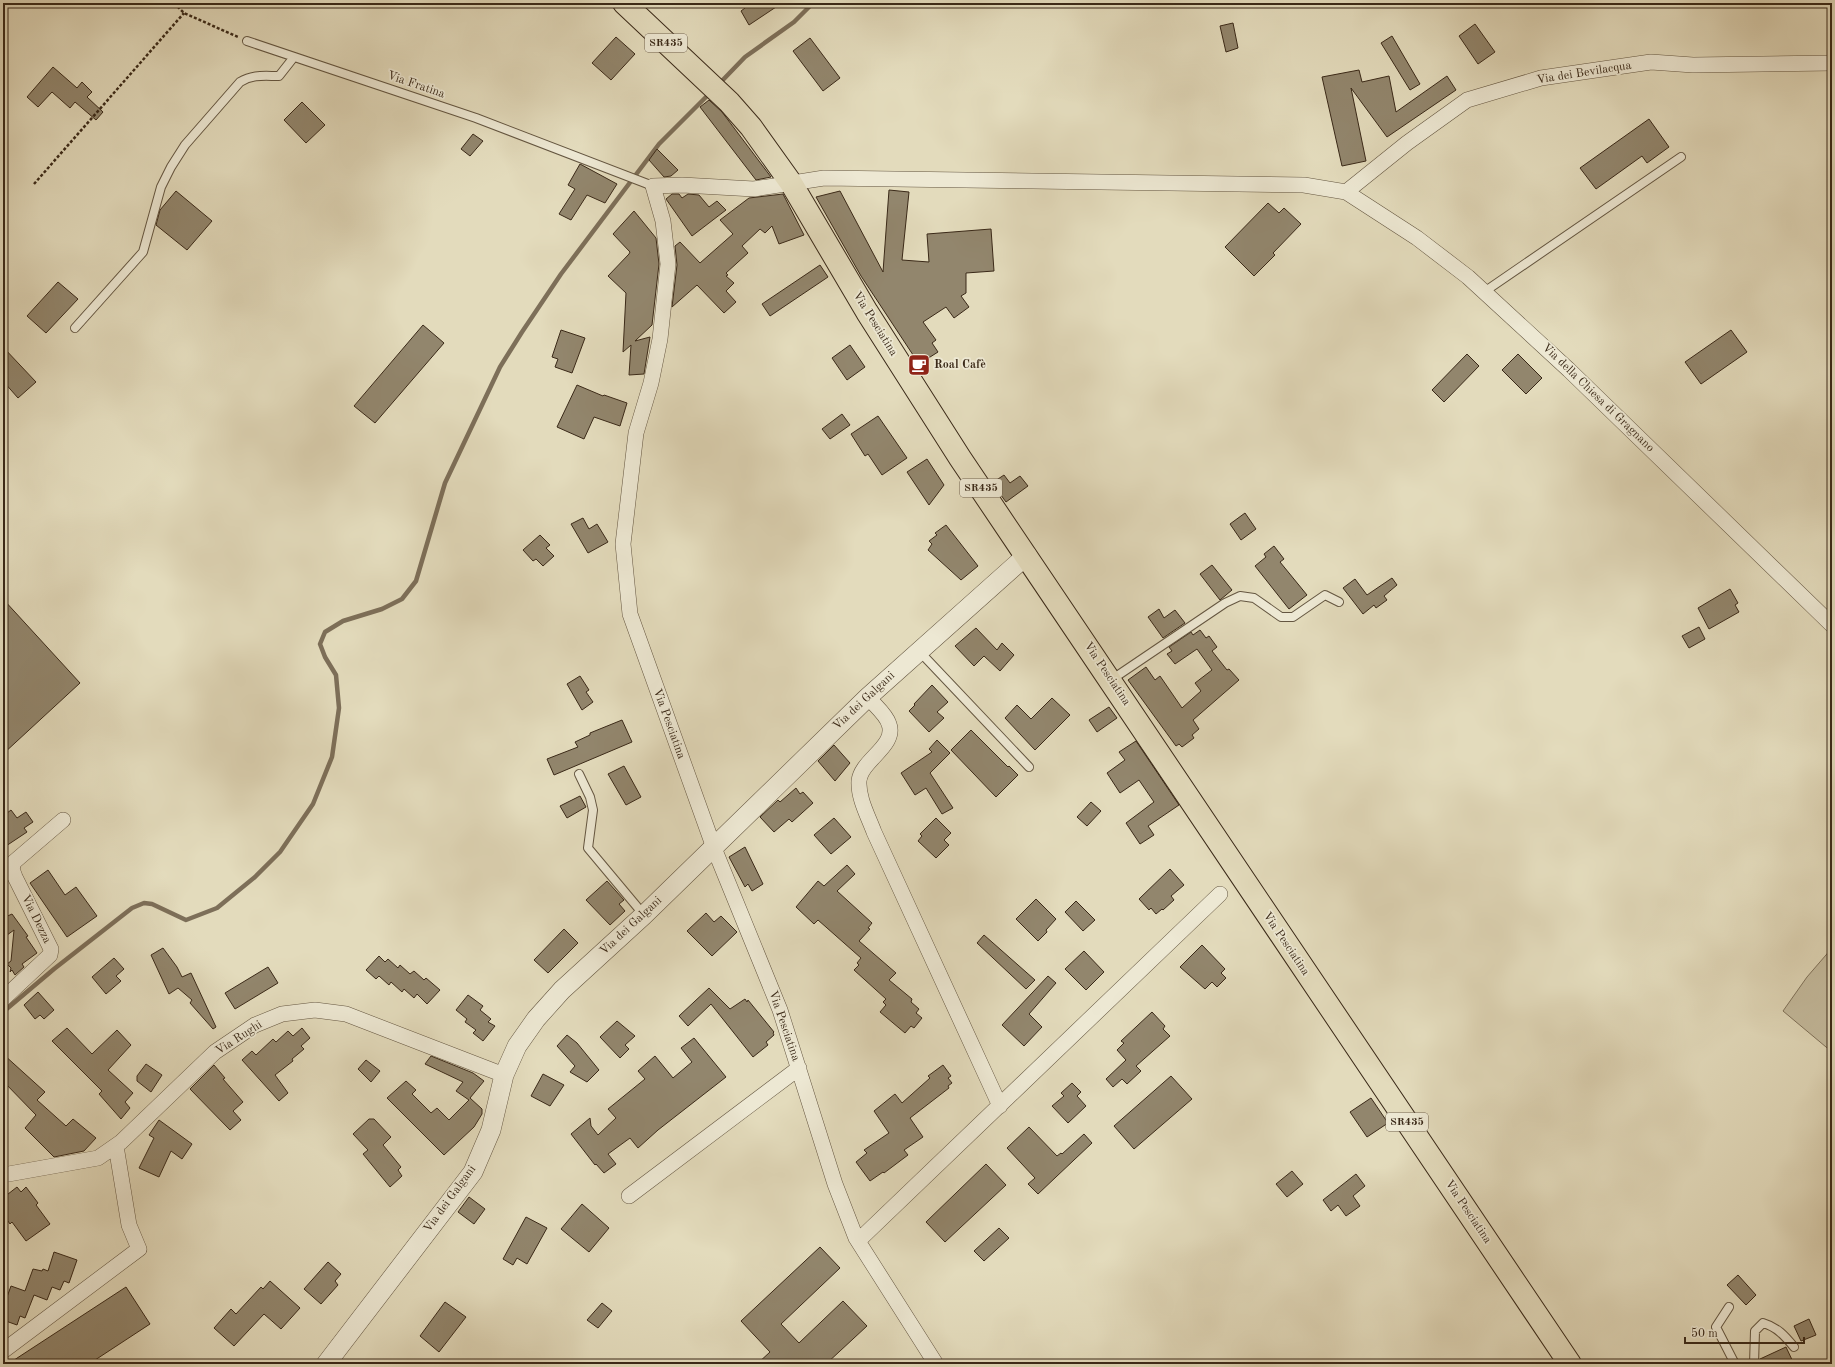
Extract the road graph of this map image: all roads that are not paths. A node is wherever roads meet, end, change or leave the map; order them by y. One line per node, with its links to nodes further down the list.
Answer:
1 (624, 3): 7 (main road, Via Pesciatina / SR435)
2 (247, 41): 3 (lane, Via Fratina)
3 (294, 57): 6 (lane, Via Fratina); 10 (lane)
4 (1832, 63): 8 (street, Via dei Bevilacqua)
5 (1681, 157): 9 (lane)
6 (648, 183): 7 (street); 20 (street, Via Pesciatina)
7 (791, 183): 8 (street); 11 (main road, Via Pesciatina / SR435)
8 (1346, 192): 9 (street, Via della Chiesa di Gragnano)
9 (1484, 292): 13 (street, Via della Chiesa di Gragnano)
10 (75, 328)
11 (1027, 555): 14 (street, Via dei Galgani); 15 (main road, Via Pesciatina / SR435)
12 (1339, 602): 15 (lane)
13 (1832, 625)
14 (918, 651): 16 (street, Via dei Galgani); 17 (lane)
15 (1111, 680): 36 (main road, Via Pesciatina / SR435)
16 (868, 697): 20 (street, Via dei Galgani); 26 (street)
17 (1029, 767)
18 (579, 774): 22 (lane)
19 (63, 820): 23 (street, Via Dezza)
20 (714, 848): 22 (street, Via dei Galgani); 24 (street, Via Pesciatina)
21 (1220, 894): 26 (street)
22 (644, 915): 25 (street, Via dei Galgani)
23 (3, 999)
24 (799, 1068): 29 (street); 30 (street, Via Pesciatina)
25 (504, 1075): 27 (street, Via Rughi); 34 (street, Via dei Galgani)
26 (1000, 1106): 30 (street)
27 (116, 1146): 28 (street, Via Rughi); 33 (street)
28 (3, 1175)
29 (630, 1196)
30 (858, 1241): 35 (street, Via Pesciatina)
31 (1729, 1307): 37 (lane)
32 (1794, 1347): 38 (lane)
33 (3, 1351)
34 (326, 1364)
35 (936, 1364)
36 (1570, 1364)
37 (1735, 1364)
38 (1754, 1364)

